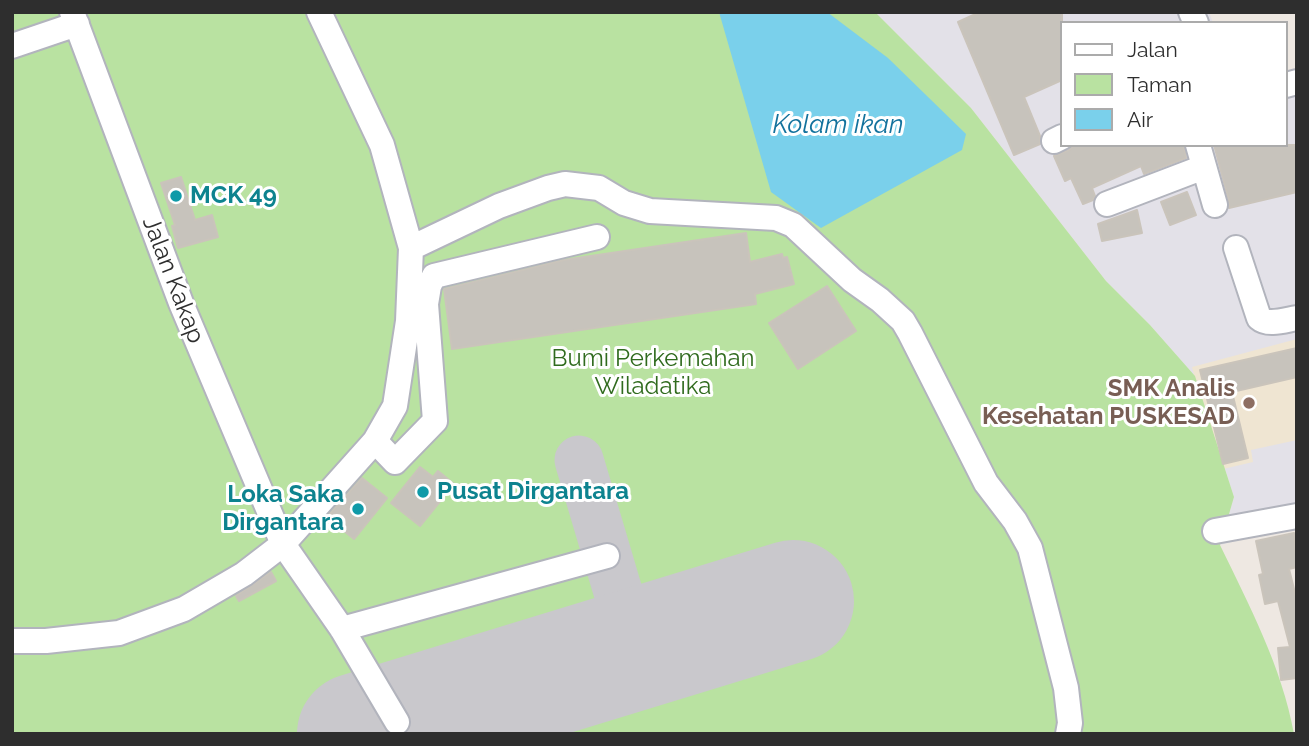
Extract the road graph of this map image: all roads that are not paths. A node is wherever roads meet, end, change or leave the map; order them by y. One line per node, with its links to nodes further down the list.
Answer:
1 (319, 12): 8 (street)
2 (74, 18): 3 (street); 14 (street, Jalan Kakap)
3 (12, 46)
4 (1201, 156): 5 (street); 6 (street)
5 (1107, 204)
6 (1215, 205)
7 (597, 237): 11 (street)
8 (411, 248): 11 (street); 19 (street)
9 (1236, 248): 10 (street)
10 (1297, 318)
11 (375, 441): 14 (street)
12 (1297, 516): 13 (street)
13 (1215, 531)
14 (283, 544): 16 (street, Jalan Kakap); 17 (street)
15 (607, 556): 16 (street)
16 (342, 629): 18 (street, Jalan Kakap)
17 (12, 641)
18 (397, 722)
19 (1068, 734)

